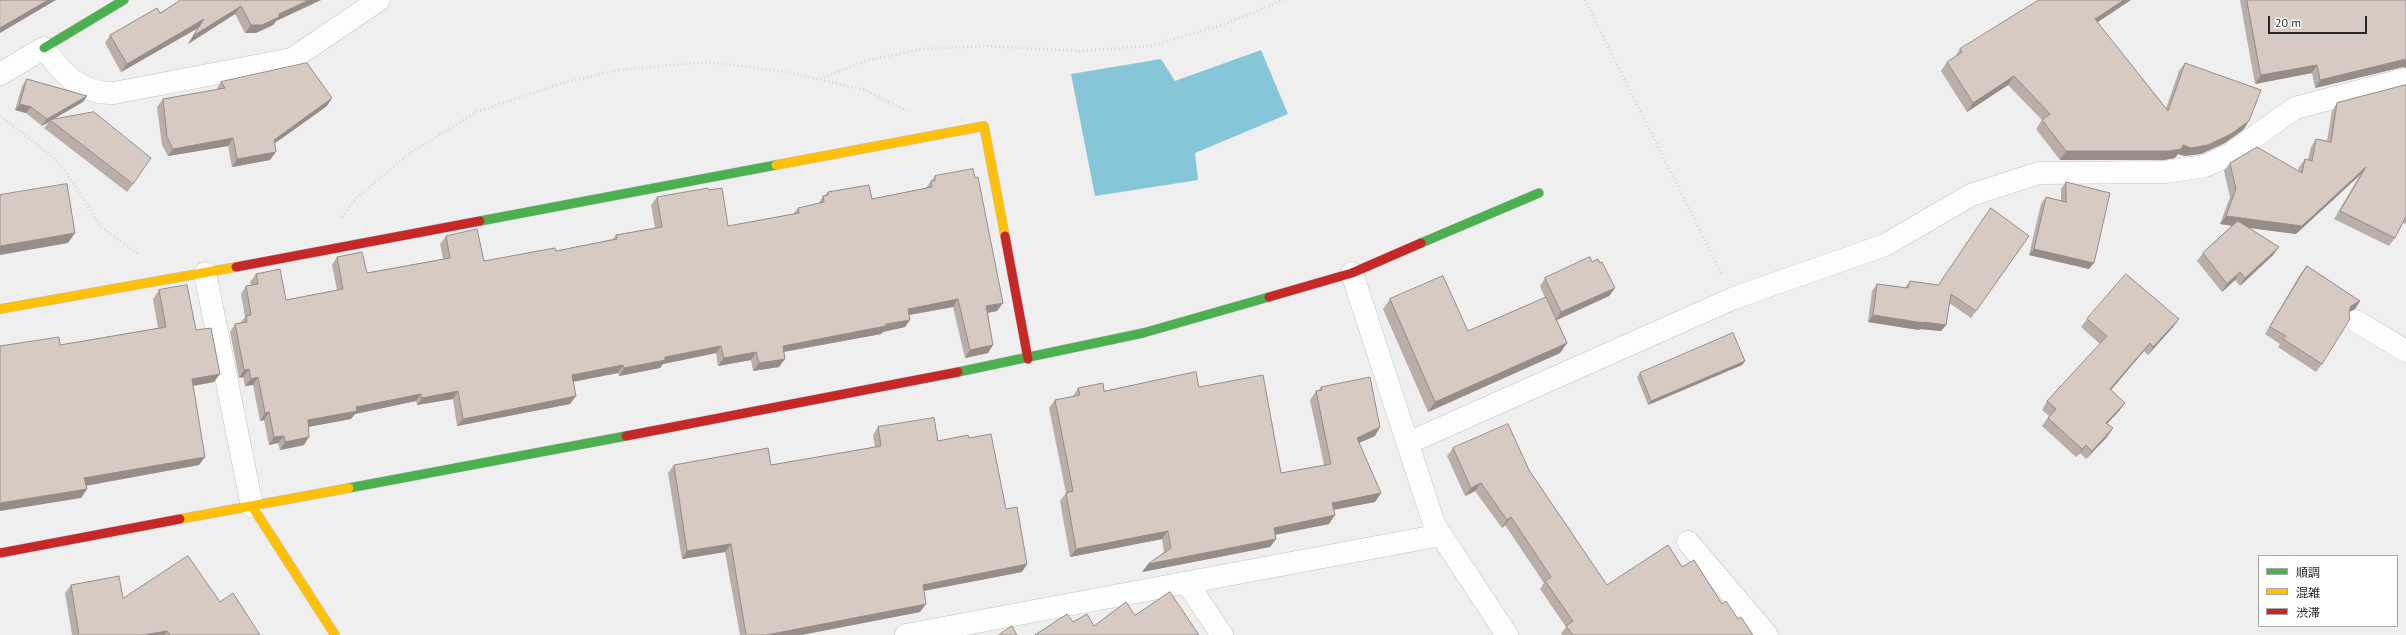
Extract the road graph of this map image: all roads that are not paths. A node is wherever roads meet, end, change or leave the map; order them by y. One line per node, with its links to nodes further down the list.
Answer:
1 (124, 0): 3 (street)
2 (379, 0): 3 (street)
3 (44, 48): 4 (street)
4 (0, 74)
5 (2406, 79): 13 (street)
6 (1539, 193): 8 (street)
7 (204, 273): 9 (street); 12 (street); 14 (street)
8 (1352, 273): 12 (street); 13 (street)
9 (0, 309)
10 (2356, 321): 11 (street)
11 (2406, 351)
12 (1028, 359): 14 (street)
13 (1408, 443): 15 (street)
14 (252, 506): 17 (street); 20 (street)
15 (1441, 535): 18 (street); 22 (street)
16 (1688, 542): 23 (street)
17 (0, 553)
18 (1187, 583): 19 (street); 21 (street)
19 (917, 634)
20 (335, 635)
21 (1222, 635)
22 (1507, 635)
23 (1767, 635)

